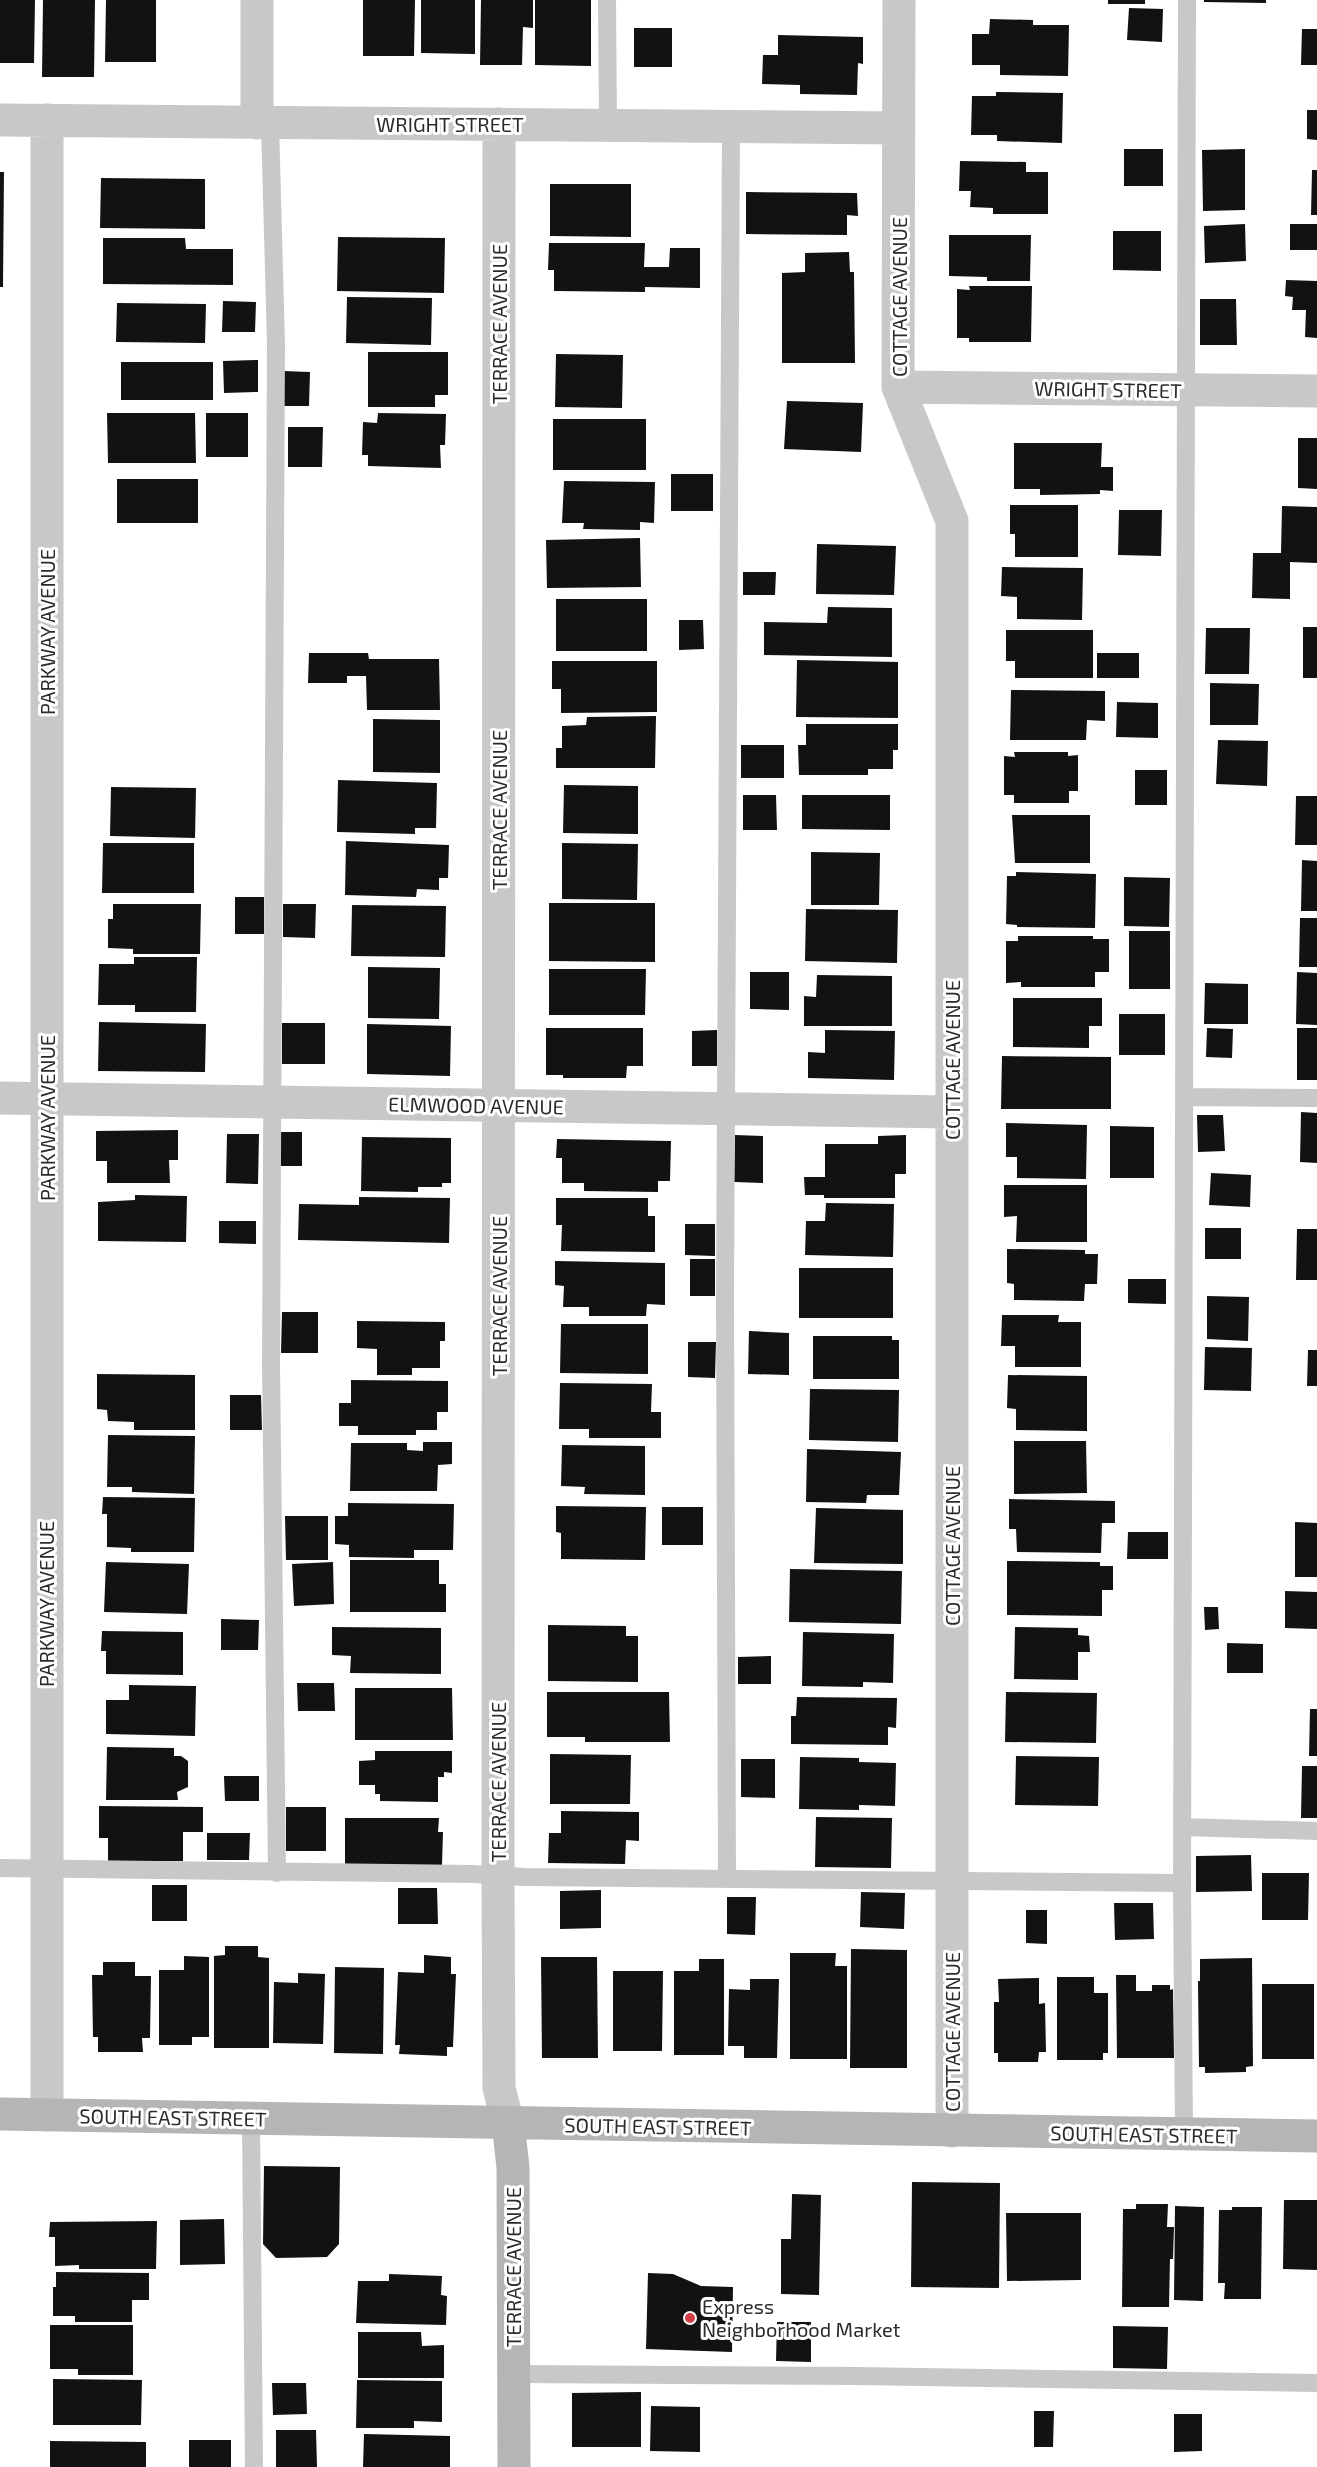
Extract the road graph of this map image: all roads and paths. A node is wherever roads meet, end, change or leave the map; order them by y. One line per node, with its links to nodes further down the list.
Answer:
1 (257, 0): 7 (street)
2 (607, 0): 9 (lane)
3 (899, 0): 11 (street, COTTAGE AVENUE)
4 (1187, 0): 13 (lane)
5 (0, 120): 6 (street, WRIGHT STREET)
6 (47, 120): 7 (street, WRIGHT STREET); 17 (street, PARKWAY AVENUE)
7 (263, 123): 8 (street, WRIGHT STREET); 19 (lane)
8 (499, 124): 9 (street, WRIGHT STREET); 20 (street, TERRACE AVENUE)
9 (608, 125): 10 (street, WRIGHT STREET)
10 (730, 126): 11 (street, WRIGHT STREET); 21 (lane)
11 (899, 128): 12 (street, COTTAGE AVENUE)
12 (898, 387): 13 (street, WRIGHT STREET); 22 (street, COTTAGE AVENUE)
13 (1186, 390): 14 (street, WRIGHT STREET); 15 (lane)
14 (1317, 391)
15 (1184, 1097): 18 (lane); 23 (lane)
16 (0, 1098): 17 (street, ELMWOOD AVENUE)
17 (46, 1098): 19 (street, ELMWOOD AVENUE); 26 (street, PARKWAY AVENUE)
18 (1317, 1098)
19 (273, 1102): 20 (street, ELMWOOD AVENUE); 27 (lane)
20 (498, 1105): 21 (street, ELMWOOD AVENUE); 28 (street, TERRACE AVENUE)
21 (727, 1109): 22 (street, ELMWOOD AVENUE); 29 (lane)
22 (952, 1112): 30 (street, COTTAGE AVENUE)
23 (1182, 1827): 24 (lane); 31 (lane)
24 (1317, 1831)
25 (0, 1868): 26 (lane)
26 (46, 1869): 27 (lane); 33 (street, PARKWAY AVENUE)
27 (277, 1873): 28 (lane)
28 (498, 1876): 29 (lane); 35 (street, TERRACE AVENUE)
29 (727, 1879): 30 (lane)
30 (952, 1882): 31 (lane); 36 (street, COTTAGE AVENUE)
31 (1182, 1883): 37 (lane)
32 (0, 2114): 33 (main road, SOUTH EAST STREET)
33 (47, 2115): 34 (main road, SOUTH EAST STREET)
34 (251, 2118): 35 (main road, SOUTH EAST STREET); 41 (lane)
35 (508, 2123): 36 (main road, SOUTH EAST STREET); 39 (main road, TERRACE AVENUE)
36 (952, 2131): 37 (main road, SOUTH EAST STREET)
37 (1184, 2135): 38 (main road, SOUTH EAST STREET)
38 (1317, 2136)
39 (513, 2374): 40 (lane); 42 (main road, TERRACE AVENUE)
40 (1317, 2383)
41 (254, 2467)
42 (514, 2467)

